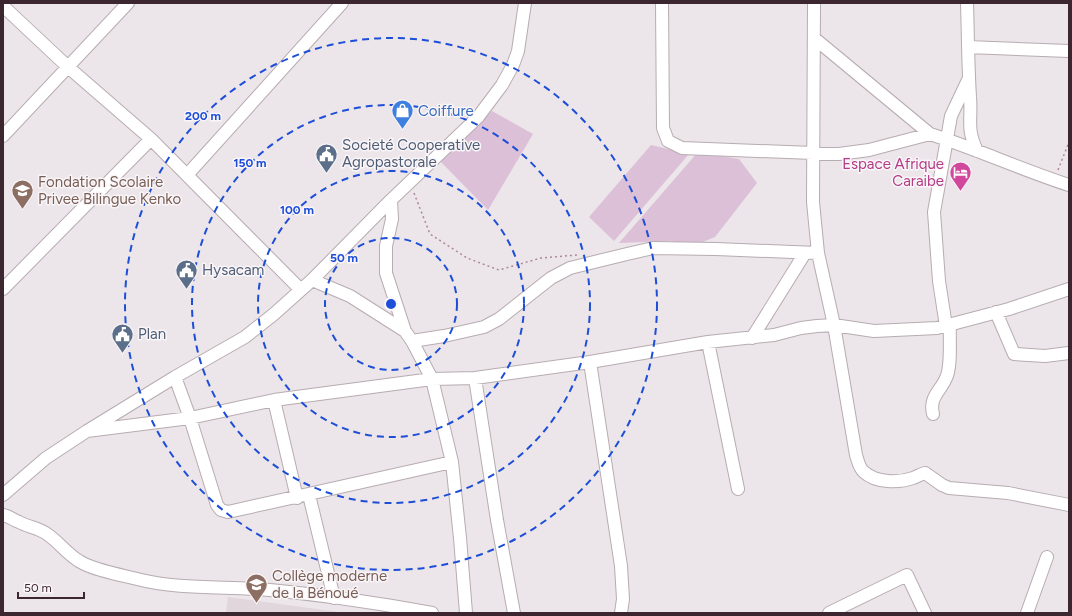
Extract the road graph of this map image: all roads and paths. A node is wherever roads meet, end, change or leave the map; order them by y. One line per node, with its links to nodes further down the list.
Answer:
1 (128, 3): 11 (street)
2 (342, 3): 20 (street)
3 (525, 3): 22 (street)
4 (662, 3): 19 (street)
5 (814, 3): 8 (street)
6 (967, 3): 9 (street)
7 (3, 6): 11 (street)
8 (814, 38): 13 (street); 19 (street)
9 (968, 47): 10 (street); 12 (street)
10 (1069, 51)
11 (68, 67): 14 (street); 15 (street)
12 (968, 80): 16 (street); 18 (street)
13 (930, 134): 16 (street); 19 (street)
14 (3, 136)
15 (151, 139): 20 (street); 29 (street)
16 (948, 140): 18 (street); 34 (street)
17 (1069, 142): 21 (path)
18 (977, 151): 21 (street)
19 (814, 154): 26 (street)
20 (188, 175): 30 (street)
21 (1054, 180): 23 (street)
22 (410, 182): 24 (street); 27 (path)
23 (1069, 185)
24 (391, 200): 28 (street); 35 (street)
25 (805, 252): 26 (street); 35 (street); 36 (street)
26 (818, 253): 33 (street)
27 (580, 255)
28 (312, 280): 30 (street); 35 (street)
29 (3, 289)
30 (301, 290): 40 (street)
31 (1069, 290): 32 (street)
32 (996, 312): 34 (street); 38 (street)
33 (834, 326): 34 (street); 36 (street); 52 (street)
34 (948, 326): 44 (street)
35 (408, 336): 41 (street)
36 (752, 338): 37 (street)
37 (708, 342): 39 (street); 48 (street)
38 (1069, 353)
39 (590, 362): 42 (street); 59 (street)
40 (175, 377): 45 (street); 46 (street)
41 (432, 378): 42 (street); 43 (street); 47 (street)
42 (475, 378): 58 (street)
43 (274, 400): 45 (street); 51 (street)
44 (932, 414)
45 (190, 418): 46 (street); 51 (street)
46 (87, 431): 49 (street)
47 (452, 462): 50 (street); 57 (street)
48 (738, 489)
49 (3, 495)
50 (309, 495): 51 (street); 55 (street)
51 (297, 498)
52 (1069, 505)
53 (3, 515): 55 (street)
54 (1047, 557): 62 (street)
55 (334, 598): 56 (street)
56 (432, 613)
57 (466, 613)
58 (514, 613)
59 (621, 613)
60 (829, 613): 61 (street)
61 (925, 613)
62 (1027, 613)

